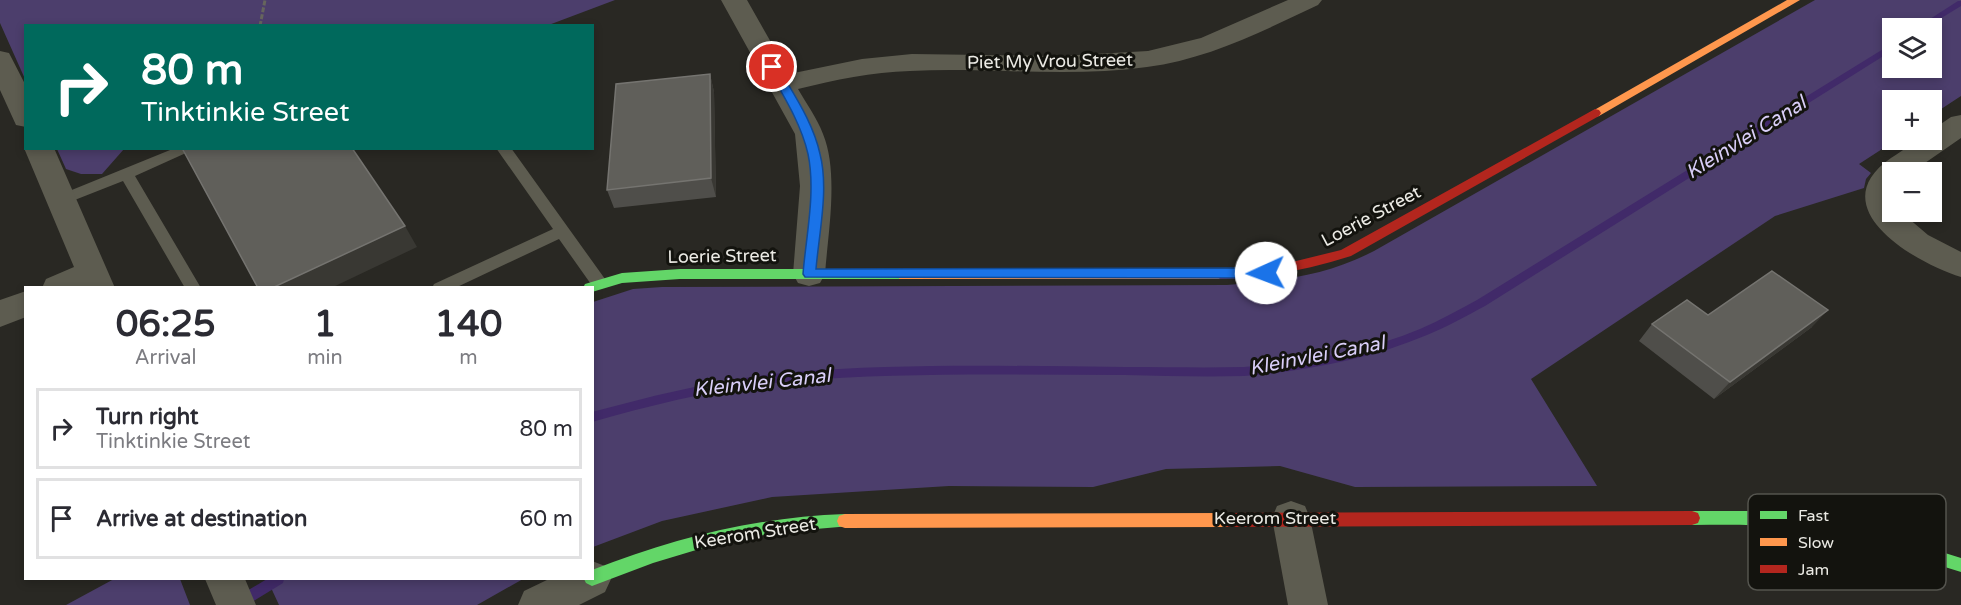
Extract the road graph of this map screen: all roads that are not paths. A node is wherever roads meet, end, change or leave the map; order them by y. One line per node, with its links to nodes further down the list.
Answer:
1 (734, 0): 5 (street)
2 (1309, 0): 5 (street, Piet My Vrou Street)
3 (1795, 0): 15 (street, Loerie Street)
4 (0, 59): 6 (street)
5 (782, 84): 15 (street)
6 (15, 112)
7 (1961, 124): 14 (street)
8 (40, 150): 12 (street)
9 (186, 150): 11 (lane)
10 (504, 150): 13 (lane)
11 (128, 176): 12 (lane); 18 (lane)
12 (62, 200): 16 (street)
13 (562, 231): 19 (lane); 20 (lane)
14 (1961, 265)
15 (809, 274): 20 (street, Loerie Street)
16 (96, 280): 17 (street)
17 (68, 286)
18 (192, 286)
19 (444, 286)
20 (595, 286)
21 (24, 304): 22 (street)
22 (0, 314)
23 (1291, 518): 24 (street, Keerom Street); 27 (street, Keerom Street); 32 (street)
24 (1748, 518)
25 (1946, 560): 26 (street, Keerom Street)
26 (1961, 565)
27 (594, 578)
28 (225, 580): 30 (street)
29 (590, 580): 31 (street, Keerom Street)
30 (236, 605)
31 (538, 605)
32 (1308, 605)

